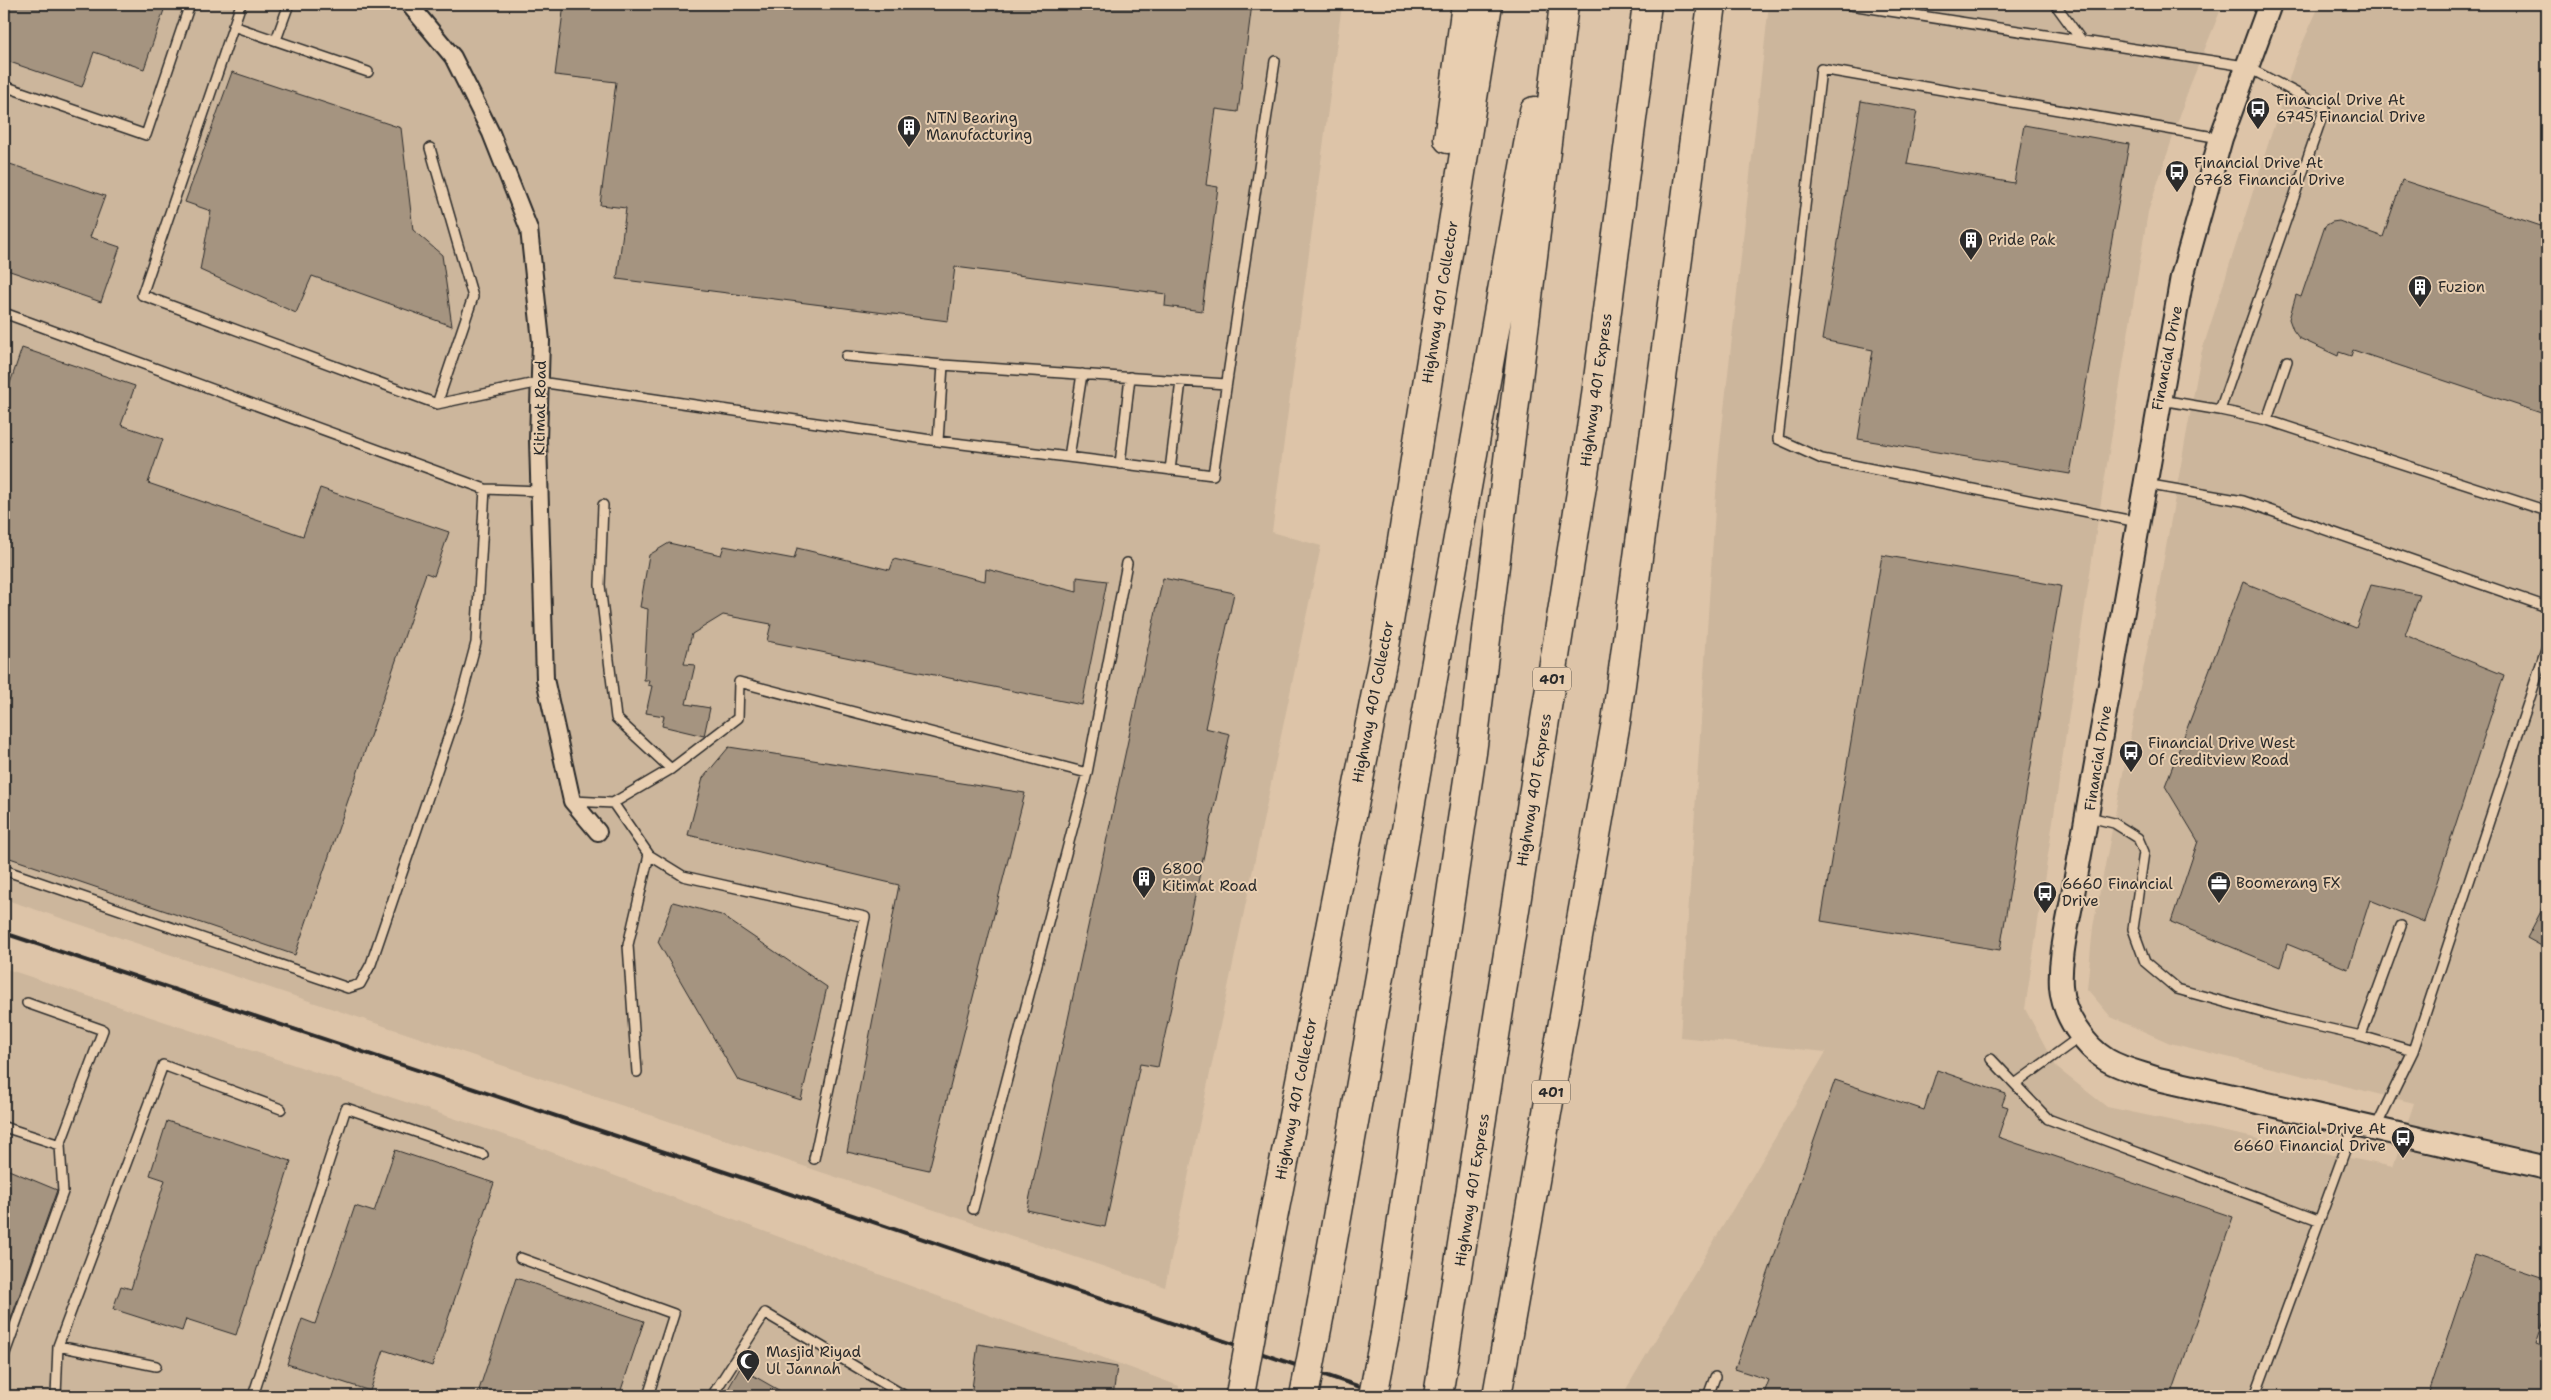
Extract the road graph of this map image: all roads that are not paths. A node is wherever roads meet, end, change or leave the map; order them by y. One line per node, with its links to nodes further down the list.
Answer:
1 (190, 4): 20 (lane)
2 (241, 4): 14 (lane)
3 (289, 4): 15 (lane)
4 (409, 4): 30 (street, Kitimat Road)
5 (1466, 4): 49 (highway)
6 (1488, 4): 49 (highway, Highway 401 Collector)
7 (1553, 4): 87 (highway, bridge)
8 (1564, 4): 88 (highway, bridge)
9 (1647, 4): 89 (highway, Highway 401 Express / 401)
10 (1712, 4): 80 (highway, 401)
11 (1844, 4): 16 (lane)
12 (2055, 4): 16 (lane)
13 (2270, 4): 18 (street, Financial Drive)
14 (233, 26): 15 (lane); 33 (lane)
15 (276, 40): 19 (lane)
16 (2082, 41): 18 (lane)
17 (1276, 61): 31 (lane)
18 (2245, 66): 21 (street, Financial Drive); 34 (lane)
19 (368, 72)
20 (4, 86)
21 (2221, 138): 32 (street, Financial Drive); 45 (lane)
22 (430, 148): 33 (lane)
23 (4, 313): 41 (lane)
24 (846, 356): 26 (lane)
25 (2287, 361): 35 (lane)
26 (943, 365): 27 (lane); 36 (lane)
27 (1082, 374): 28 (lane); 37 (lane)
28 (1130, 378): 29 (lane); 38 (lane)
29 (1181, 381): 31 (lane); 39 (lane)
30 (540, 382): 33 (lane); 36 (lane); 42 (street, Kitimat Road)
31 (1226, 384): 39 (lane)
32 (2159, 399): 34 (lane); 40 (street, Financial Drive)
33 (437, 404)
34 (2220, 410): 35 (lane)
35 (2267, 420): 44 (lane)
36 (938, 441): 37 (lane)
37 (1069, 457): 38 (lane)
38 (1120, 464): 39 (lane)
39 (1170, 470)
40 (2145, 484): 45 (street, Financial Drive); 47 (lane)
41 (485, 489): 42 (lane); 57 (lane)
42 (540, 490): 52 (street, Kitimat Road)
43 (603, 506): 50 (lane)
44 (2547, 511)
45 (2140, 523): 54 (street, Financial Drive)
46 (1127, 563): 51 (lane)
47 (2547, 607)
48 (2547, 646): 62 (lane)
49 (1384, 647): 86 (highway, Highway 401 Collector, bridge)
50 (670, 769): 51 (lane); 53 (lane)
51 (1087, 773): 73 (lane)
52 (572, 801): 53 (lane); 55 (street, Kitimat Road)
53 (613, 803): 56 (lane)
54 (2089, 817): 60 (street, Financial Drive); 61 (lane)
55 (598, 832)
56 (649, 855): 64 (lane); 71 (lane)
57 (4, 870)
58 (2401, 926): 61 (lane)
59 (27, 1003): 69 (lane)
60 (2082, 1036): 65 (lane); 67 (street, Financial Drive)
61 (2361, 1036): 62 (lane)
62 (2413, 1051): 67 (lane)
63 (1992, 1059): 65 (lane)
64 (637, 1072)
65 (2014, 1084): 74 (lane)
66 (280, 1109): 76 (lane)
67 (2365, 1125): 72 (street, Financial Drive); 74 (lane)
68 (4, 1127): 69 (lane)
69 (60, 1145): 77 (lane)
70 (483, 1155): 82 (lane)
71 (814, 1159)
72 (2547, 1168)
73 (973, 1209)
74 (2318, 1220): 91 (lane)
75 (520, 1258): 83 (lane)
76 (58, 1346): 78 (lane); 81 (lane)
77 (4, 1356)
78 (156, 1366)
79 (1715, 1377): 90 (lane)
80 (1499, 1386)
81 (56, 1396)
82 (253, 1396)
83 (648, 1396)
84 (712, 1396): 85 (lane)
85 (905, 1396)
86 (1239, 1396)
87 (1304, 1396)
88 (1373, 1396)
89 (1438, 1396)
90 (1708, 1396)
91 (2255, 1396)

